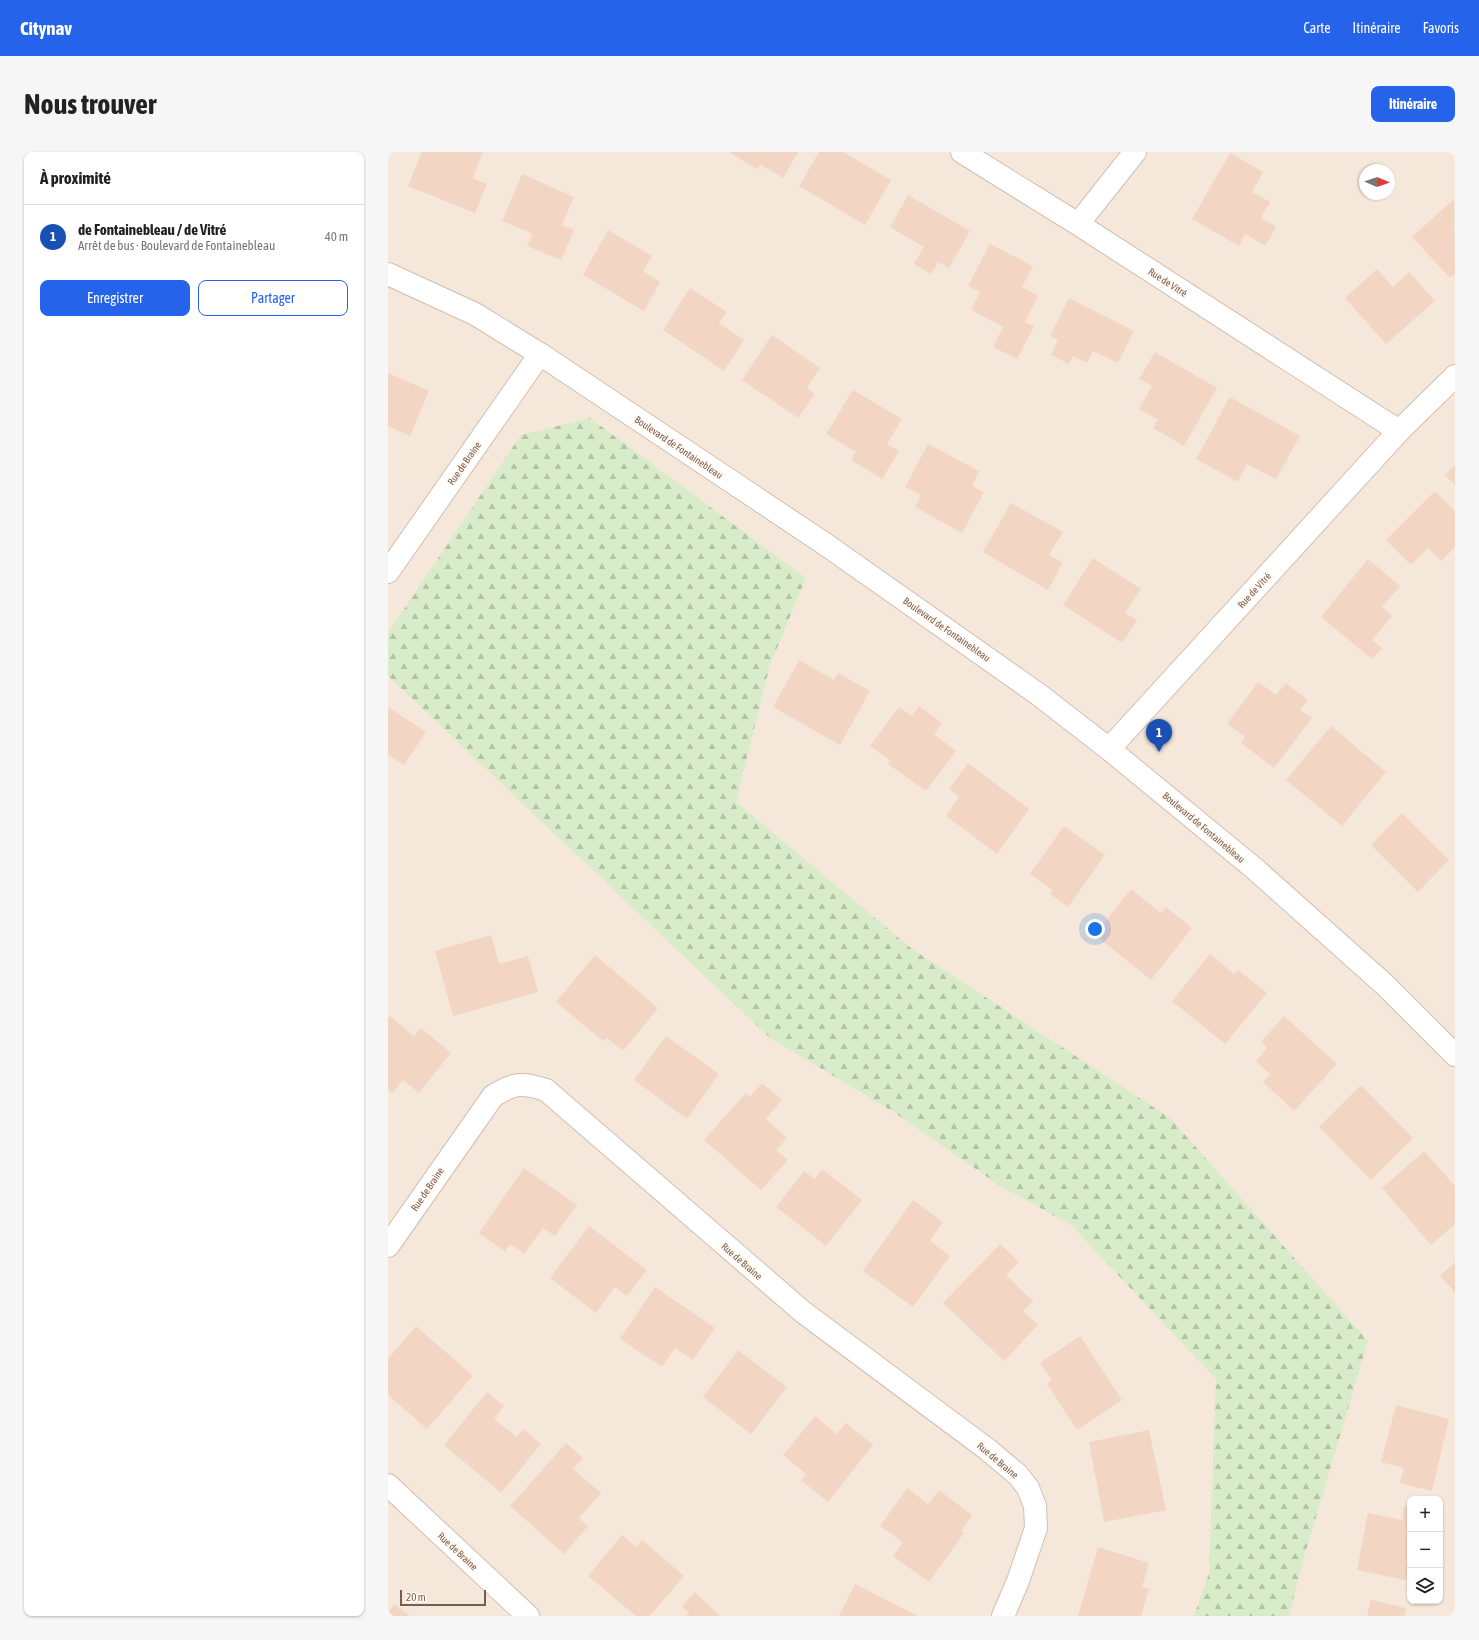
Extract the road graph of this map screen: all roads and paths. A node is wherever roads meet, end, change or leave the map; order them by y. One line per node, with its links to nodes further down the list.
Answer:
1 (962, 152): 3 (street, Rue de Vitré)
2 (1135, 152): 4 (street)
3 (987, 158): 4 (street, Rue de Vitré)
4 (1078, 224): 8 (street, Rue de Vitré)
5 (388, 274): 6 (street, Boulevard de Fontainebleau)
6 (540, 354): 9 (street, Rue de Braine); 10 (street, Boulevard de Fontainebleau)
7 (1455, 376): 8 (street, Rue de Vitré)
8 (1399, 431): 10 (street, Rue de Vitré)
9 (388, 572)
10 (1109, 749): 11 (street, Boulevard de Fontainebleau)
11 (1455, 1055)
12 (388, 1246): 15 (street, Rue de Braine)
13 (388, 1486): 14 (street, Rue de Braine)
14 (528, 1616)
15 (1003, 1616)

